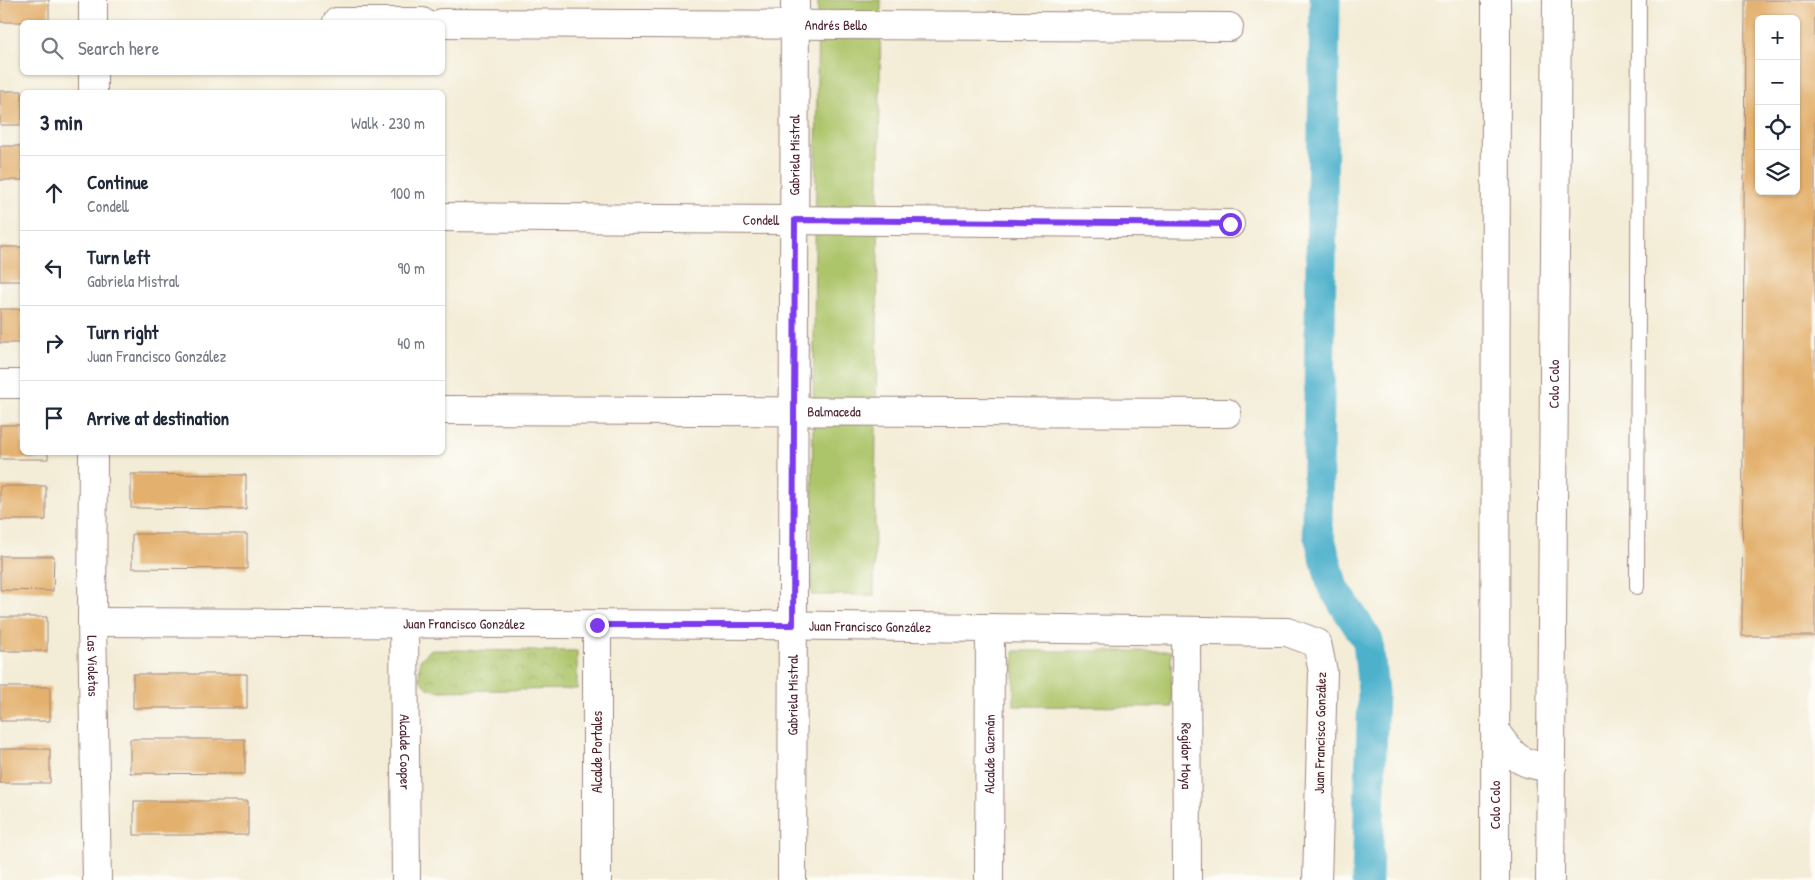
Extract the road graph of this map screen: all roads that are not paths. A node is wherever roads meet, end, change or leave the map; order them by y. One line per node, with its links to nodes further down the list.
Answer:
1 (93, 0): 6 (street)
2 (1496, 0): 27 (street, Colo Colo)
3 (1557, 0): 28 (street, Colo Colo)
4 (1639, 0): 20 (lane)
5 (795, 12): 7 (street, Andrés Bello); 8 (street, Andrés Bello); 12 (street, Gabriela Mistral)
6 (93, 20)
7 (445, 23)
8 (1229, 28)
9 (93, 75): 10 (street)
10 (93, 90)
11 (445, 217): 12 (street, Condell)
12 (795, 220): 13 (street, Condell); 17 (street, Gabriela Mistral)
13 (1230, 224)
14 (0, 384): 15 (street)
15 (20, 384)
16 (445, 410): 17 (street, Balmaceda)
17 (794, 412): 18 (street, Balmaceda); 24 (street, Gabriela Mistral)
18 (1227, 413)
19 (92, 455): 21 (street, Las Violetas)
20 (1636, 586)
21 (92, 622): 22 (street, Juan Francisco González); 29 (street, Las Violetas)
22 (404, 624): 23 (street, Juan Francisco González); 30 (street, Alcalde Cooper)
23 (597, 625): 24 (street, Juan Francisco González); 31 (street, Alcalde Portales)
24 (793, 625): 25 (street, Juan Francisco González); 32 (street, Gabriela Mistral)
25 (990, 628): 26 (street, Juan Francisco González); 33 (street, Alcalde Guzmán)
26 (1186, 631): 34 (street, Regidor Moya); 35 (street, Juan Francisco González)
27 (1495, 731): 28 (street); 36 (street, Colo Colo)
28 (1552, 766): 37 (street, Colo Colo)
29 (97, 880)
30 (406, 880)
31 (597, 880)
32 (792, 880)
33 (989, 880)
34 (1187, 880)
35 (1317, 880)
36 (1495, 880)
37 (1550, 880)

